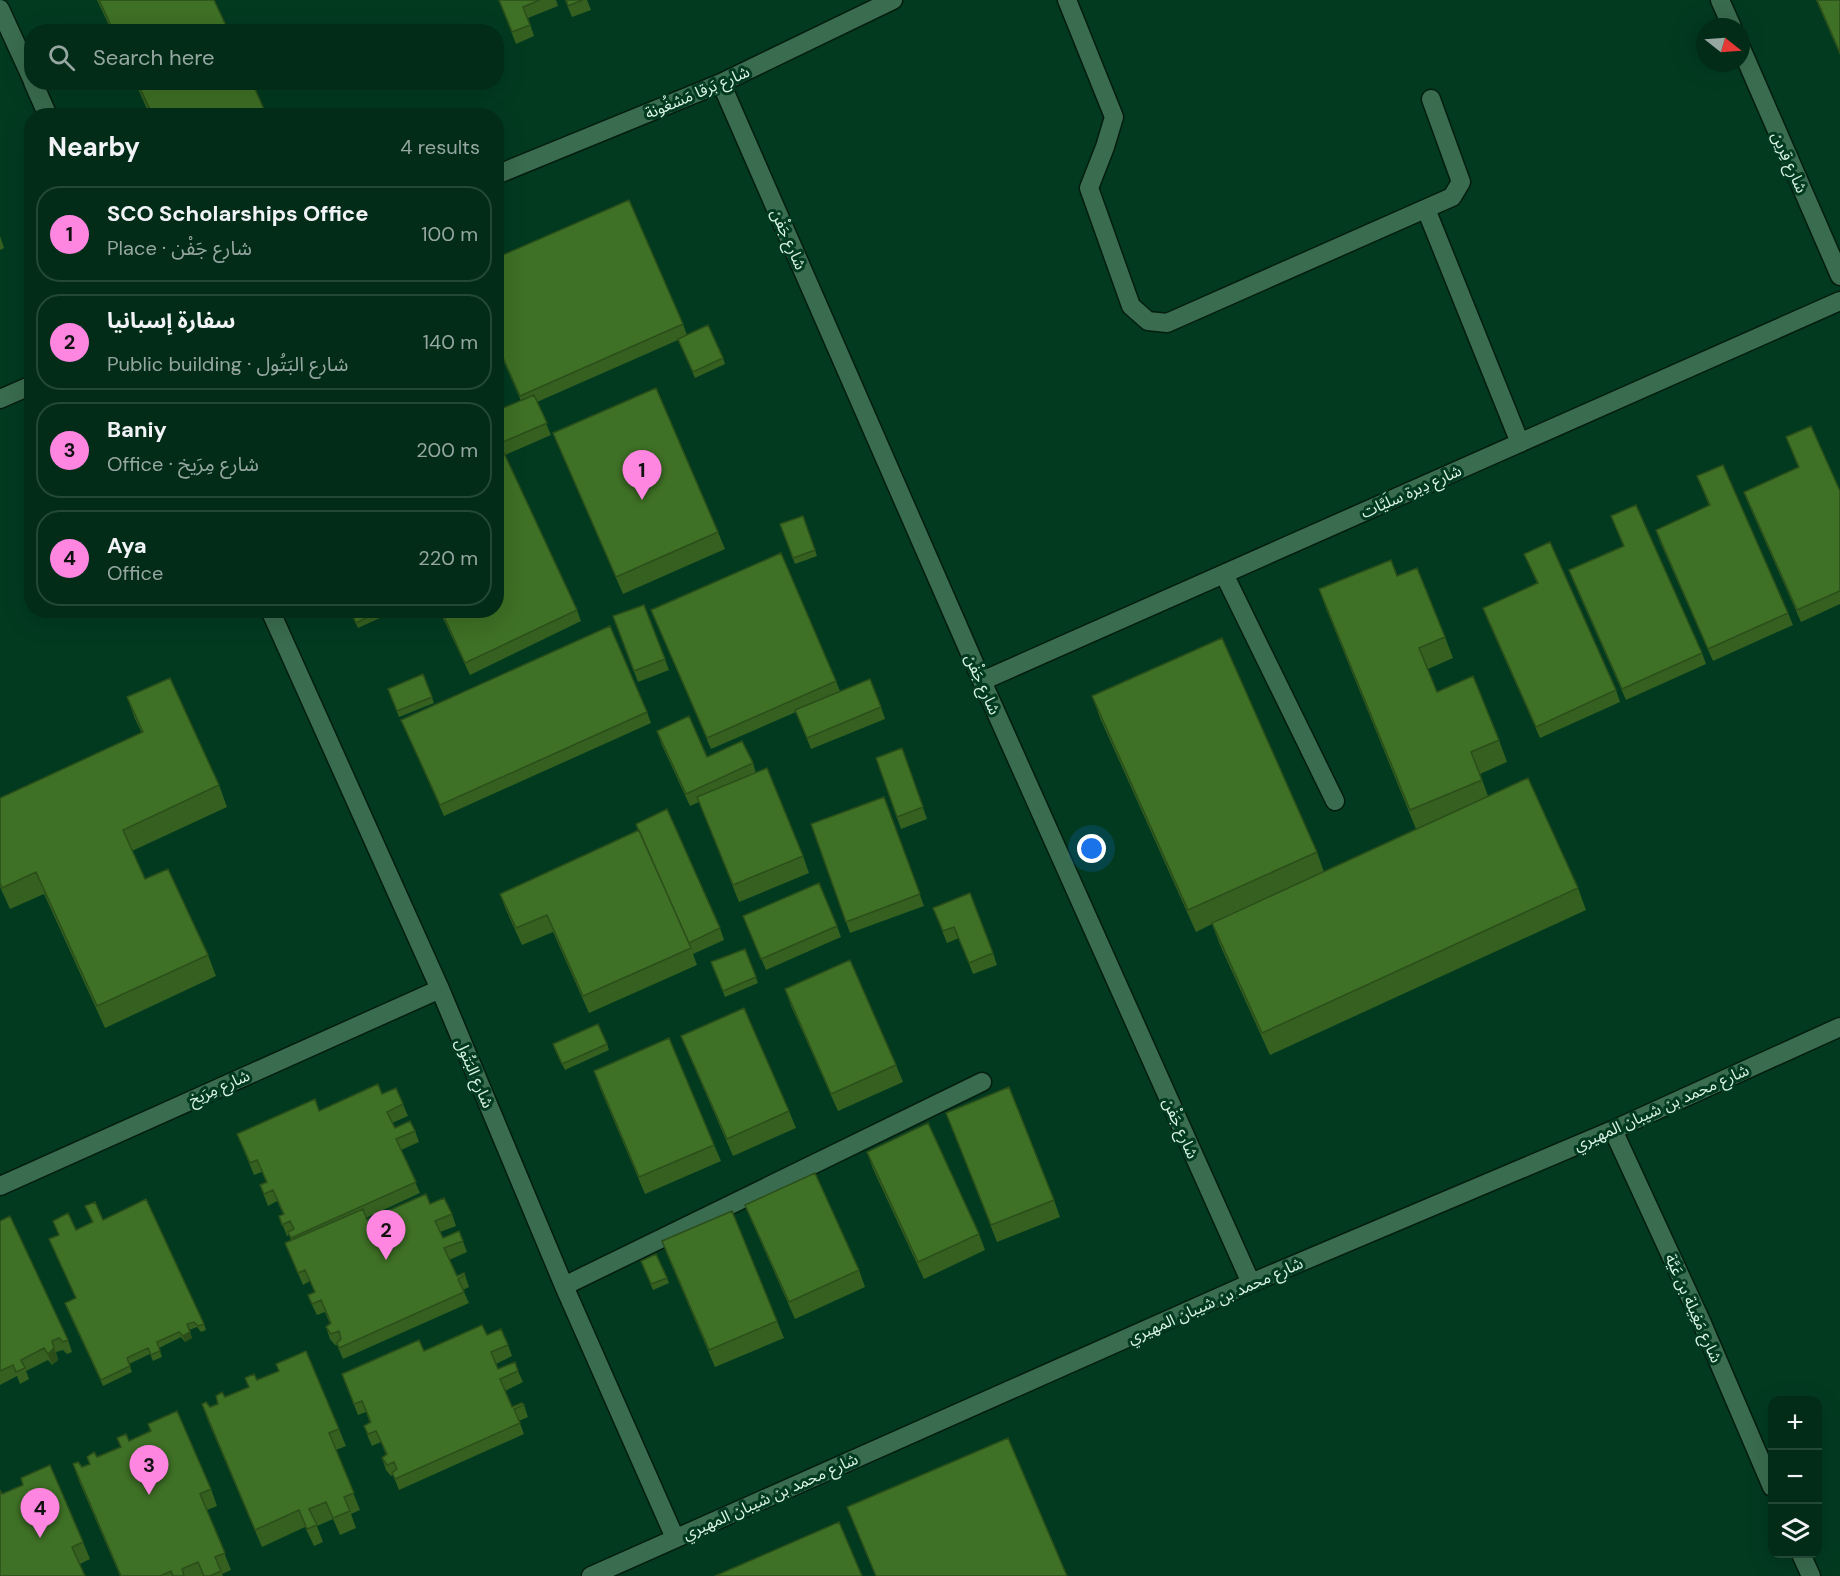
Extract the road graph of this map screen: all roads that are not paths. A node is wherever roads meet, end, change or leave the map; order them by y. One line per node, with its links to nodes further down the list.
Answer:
1 (893, 0): 8 (street, شارع بَرقا مَشغُونة)
2 (1067, 0): 13 (street)
3 (1720, 0): 5 (street)
4 (0, 9): 6 (street)
5 (1728, 18)
6 (24, 63)
7 (1750, 69): 14 (street, شارع قِرين)
8 (721, 83): 12 (street, شارع بَرقا مَشغُونة); 21 (street, شارع جَفْن)
9 (36, 90): 11 (street)
10 (1431, 99): 13 (street)
11 (44, 108)
12 (504, 172)
13 (1426, 209): 18 (street)
14 (1840, 276)
15 (1840, 301): 18 (street, شارع دِيرة سلَيَّات)
16 (24, 388): 17 (street)
17 (0, 399)
18 (1521, 443): 19 (street, شارع دِيرة سلَيَّات)
19 (1224, 574): 21 (street, شارع دِيرة سلَيَّات); 22 (street)
20 (274, 618): 23 (street, شارع البَتُول)
21 (982, 681): 28 (street, شارع جَفْن)
22 (1335, 801)
23 (440, 989): 27 (street, شارع مِرَيخ); 29 (street, شارع البَتُول)
24 (1840, 1027): 26 (street, شارع محمد بن شيبان المهيري)
25 (982, 1082): 29 (street)
26 (1613, 1130): 28 (street, شارع محمد بن شيبان المهيري); 30 (street, شارع مَغِيلة بن عَيَّة)
27 (0, 1186)
28 (1251, 1283): 31 (street, شارع محمد بن شيبان المهيري)
29 (564, 1286): 31 (street, شارع البَتُول)
30 (1768, 1475)
31 (675, 1538): 33 (street, شارع محمد بن شيبان المهيري)
32 (1803, 1558): 34 (street)
33 (591, 1576)
34 (1811, 1576)

